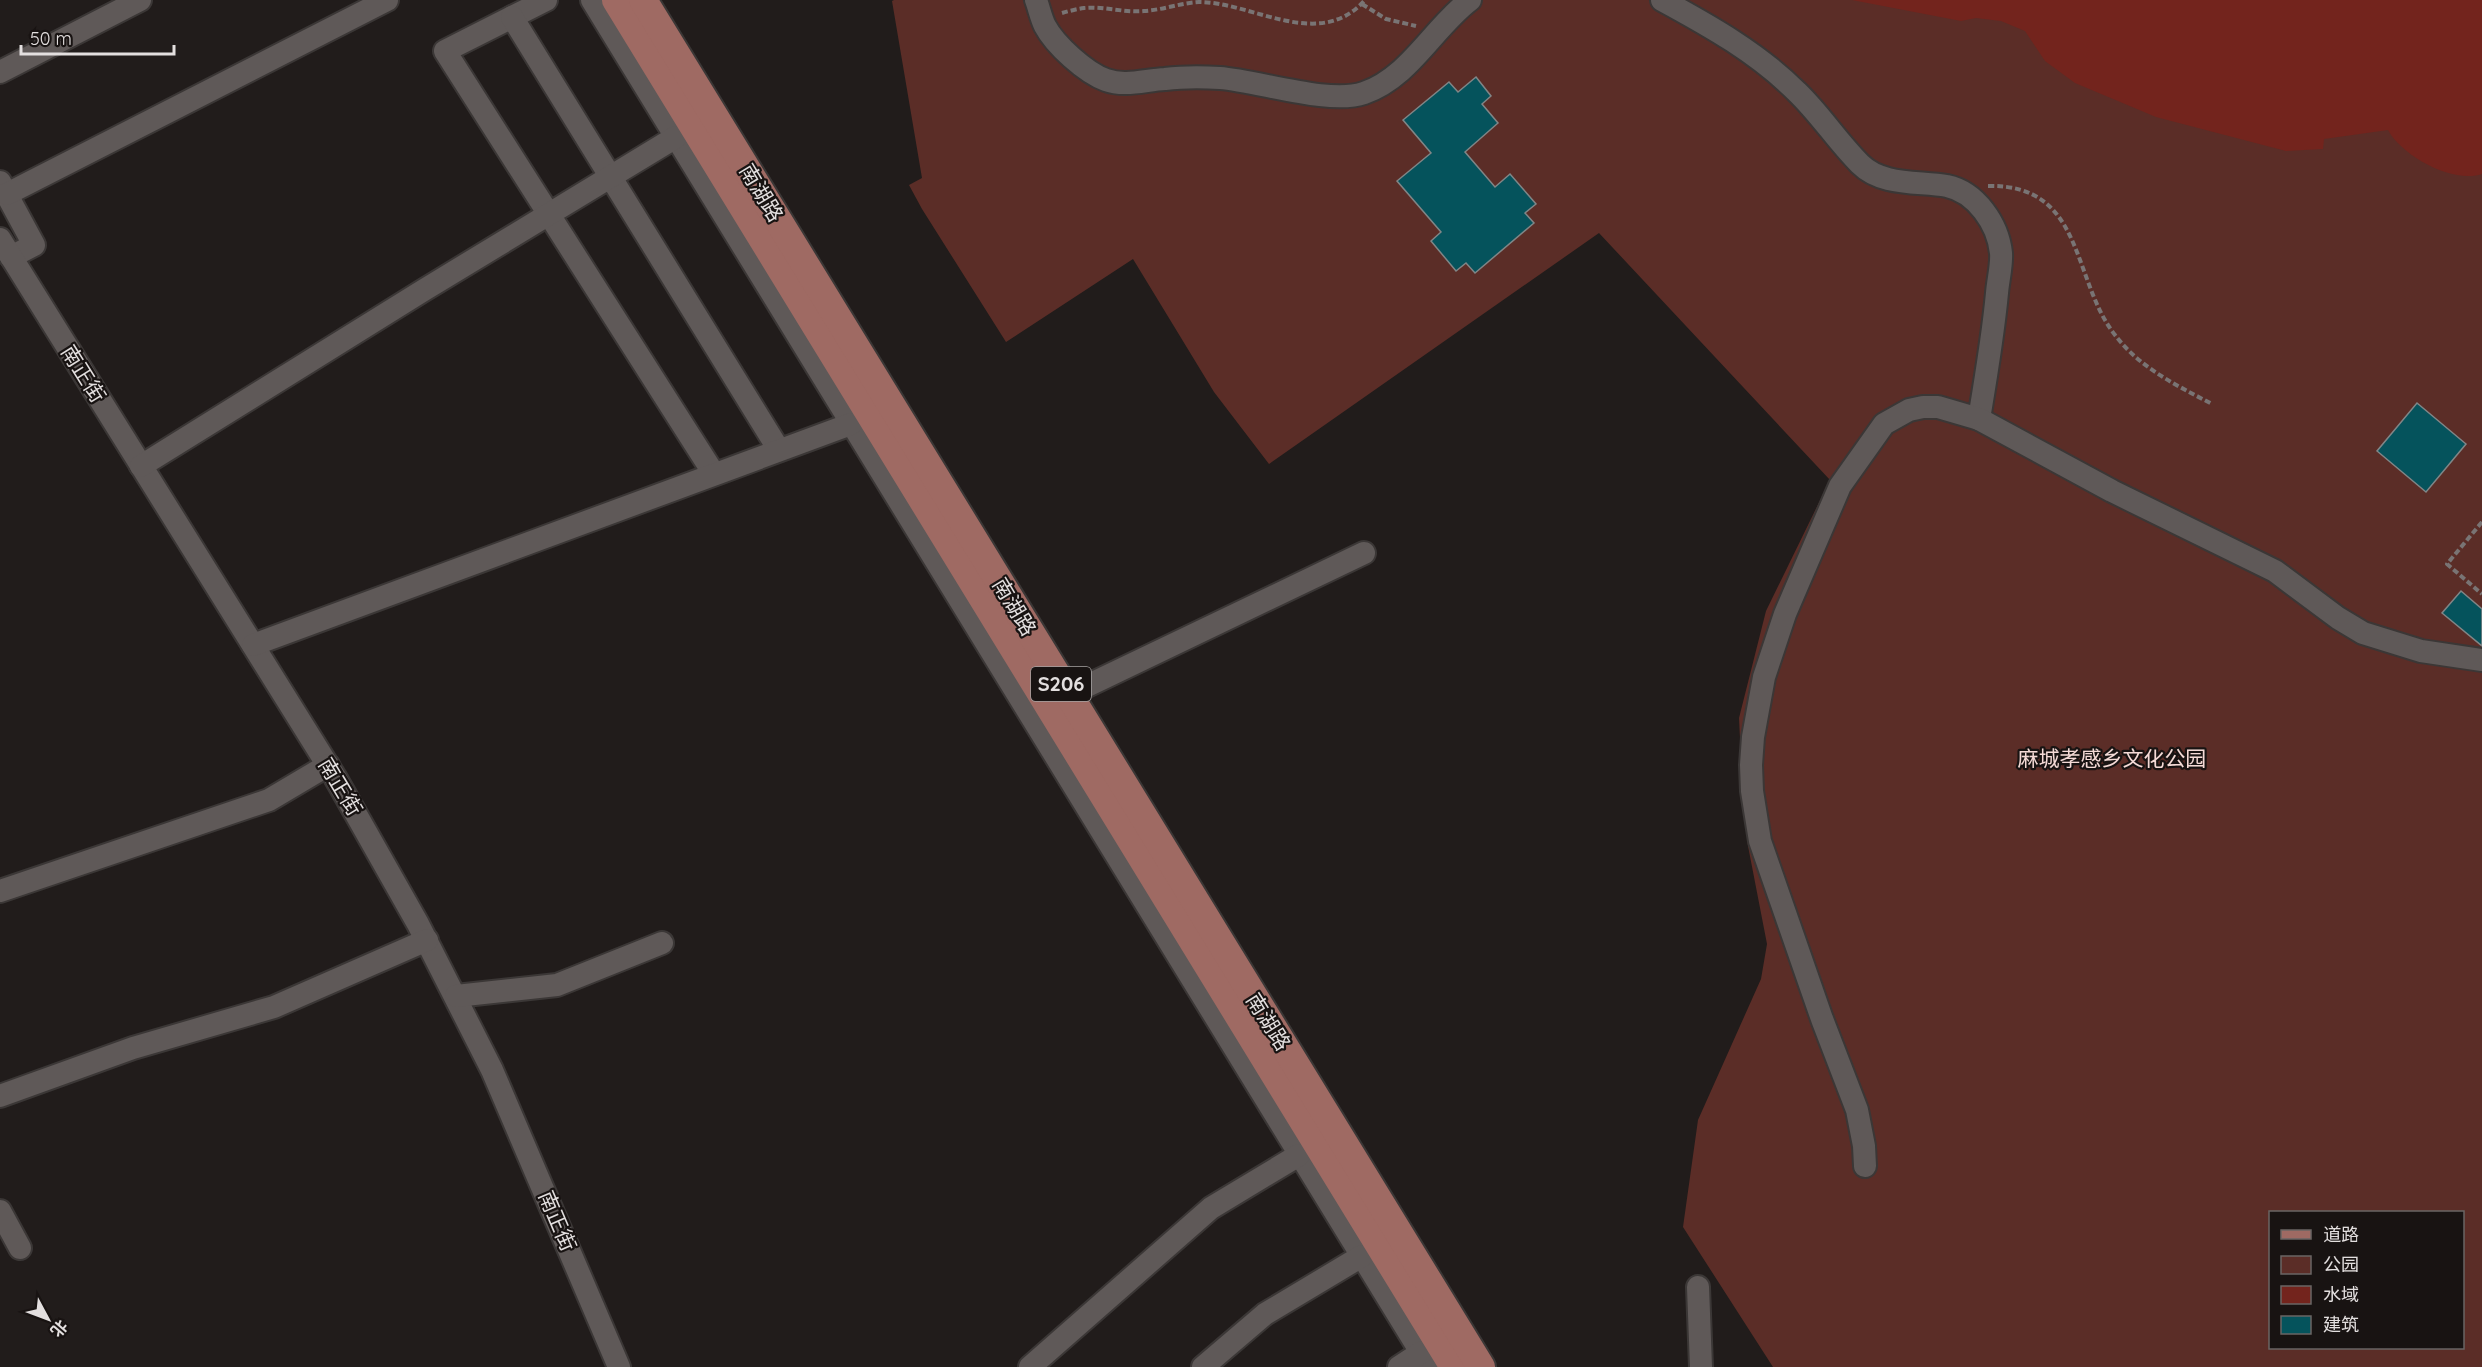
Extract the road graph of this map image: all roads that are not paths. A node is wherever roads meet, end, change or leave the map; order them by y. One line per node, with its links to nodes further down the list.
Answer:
1 (140, 0): 11 (street)
2 (387, 0): 14 (street)
3 (546, 0): 10 (street)
4 (592, 0): 12 (street)
5 (616, 0): 43 (main road, 南湖路 / S206)
6 (643, 0): 25 (main road, 南湖路 / S206)
7 (1470, 0): 9 (street)
8 (1662, 0): 17 (street)
9 (1039, 8)
10 (512, 17): 13 (street); 15 (street)
11 (0, 72)
12 (676, 137): 13 (street); 18 (street)
13 (610, 177): 15 (street); 19 (street)
14 (3, 188): 16 (street)
15 (549, 214): 20 (street); 21 (street)
16 (5, 248): 20 (street, 南正街)
17 (1979, 419): 24 (street); 33 (street)
18 (851, 424): 19 (street); 32 (street)
19 (778, 450): 21 (street)
20 (141, 466): 23 (street, 南正街)
21 (714, 474): 23 (street)
22 (1364, 553): 25 (street)
23 (252, 645): 26 (street, 南正街)
24 (2482, 660)
25 (1068, 695): 44 (main road, 南湖路 / S206)
26 (328, 765): 27 (street); 28 (street, 南正街)
27 (0, 891)
28 (427, 940): 30 (street, 南正街); 31 (street)
29 (662, 943): 30 (street)
30 (456, 996): 39 (street, 南正街)
31 (0, 1096)
32 (1299, 1155): 36 (street); 40 (street)
33 (1865, 1166)
34 (0, 1211): 35 (street)
35 (20, 1248)
36 (1362, 1256): 38 (street); 41 (street)
37 (1698, 1287): 45 (street)
38 (1426, 1360): 42 (street)
39 (619, 1367)
40 (1030, 1367)
41 (1203, 1367)
42 (1399, 1367)
43 (1454, 1367)
44 (1481, 1367)
45 (1701, 1367)

